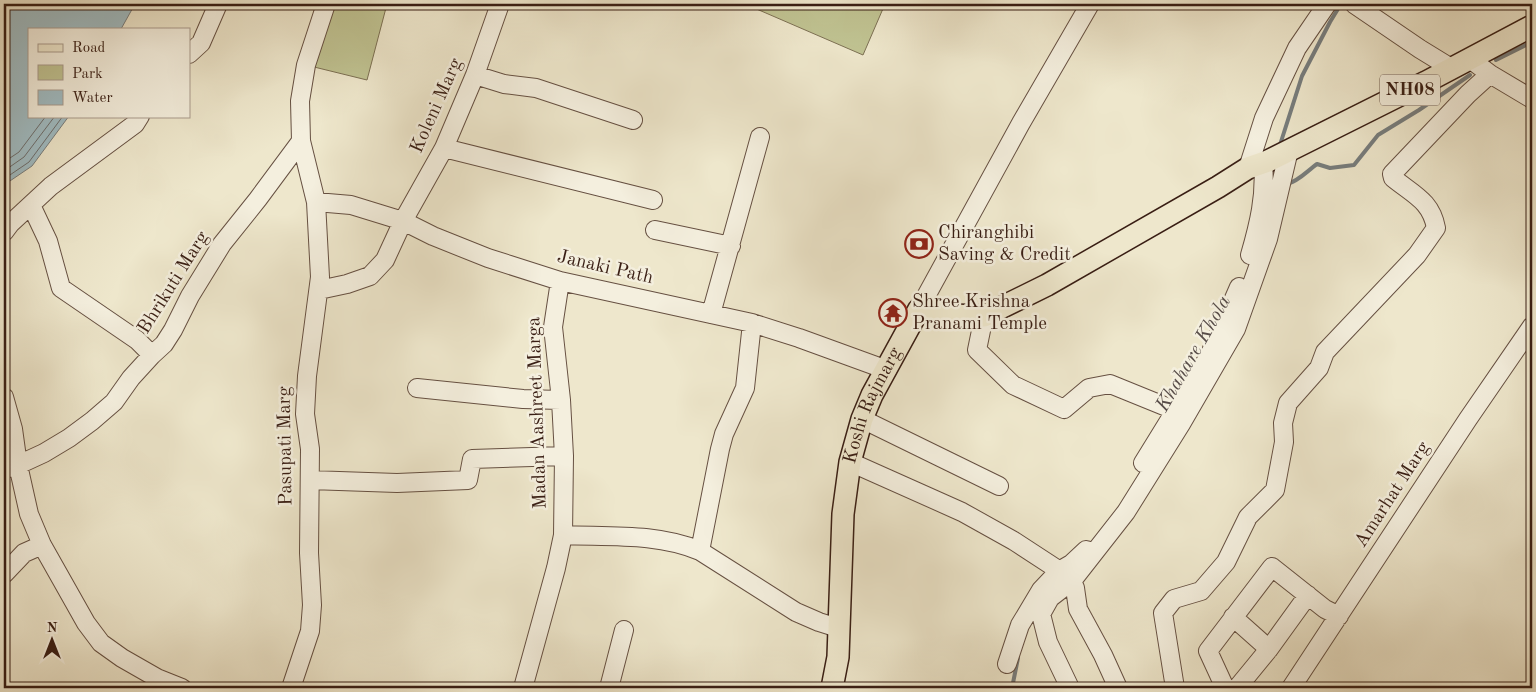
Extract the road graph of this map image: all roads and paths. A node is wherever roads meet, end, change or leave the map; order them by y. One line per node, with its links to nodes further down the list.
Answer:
1 (218, 4): 8 (street)
2 (326, 4): 16 (street, Pasupati Marg)
3 (500, 4): 11 (street, Koleni Marg)
4 (1090, 4): 28 (street)
5 (1327, 4): 18 (street)
6 (1354, 4): 9 (street)
7 (1532, 26): 9 (main road, NH08)
8 (190, 53)
9 (1461, 64): 10 (street); 18 (main road, NH08)
10 (1490, 74): 12 (street); 64 (street)
11 (475, 75): 14 (street); 17 (street, Koleni Marg)
12 (1532, 99)
13 (138, 118): 21 (street)
14 (633, 120)
15 (760, 137): 25 (street)
16 (301, 141): 20 (street, Pasupati Marg); 33 (street, Bhrikuti Marg)
17 (444, 148): 19 (street); 22 (street, Koleni Marg)
18 (1271, 159): 30 (main road, NH08); 38 (street); 49 (street)
19 (653, 200)
20 (316, 202): 22 (street, Janaki Path); 27 (street, Pasupati Marg)
21 (31, 205): 24 (street); 33 (street)
22 (403, 221): 26 (street, Janaki Path); 27 (street, Koleni Marg)
23 (655, 230): 25 (street)
24 (4, 232)
25 (731, 246): 29 (street)
26 (560, 280): 29 (street, Janaki Path); 37 (street, Madan Aashreet Marga)
27 (319, 290): 43 (street, Pasupati Marg)
28 (920, 310): 30 (main road, NH08); 34 (main road, Koshi Rajmarg)
29 (711, 314): 31 (street, Janaki Path)
30 (984, 316): 38 (street)
31 (752, 322): 34 (street, Janaki Path); 47 (street)
32 (1532, 326): 51 (street, Amarhat Marg)
33 (152, 355): 42 (street, Bhrikuti Marg)
34 (887, 370): 39 (main road, Koshi Rajmarg)
35 (417, 388): 37 (street)
36 (4, 398): 42 (street)
37 (561, 400): 40 (street, Madan Aashreet Marga)
38 (1174, 410): 49 (street)
39 (862, 419): 41 (main road, Koshi Rajmarg); 44 (street)
40 (564, 456): 43 (street); 45 (street, Madan Aashreet Marga)
41 (850, 462): 49 (street); 53 (main road, Koshi Rajmarg)
42 (11, 467): 46 (street)
43 (310, 480): 58 (street, Pasupati Marg)
44 (999, 486)
45 (563, 535): 47 (street); 59 (street, Madan Aashreet Marga)
46 (42, 545): 48 (street); 57 (street)
47 (700, 551): 53 (street)
48 (4, 574)
49 (1064, 575): 56 (street); 62 (street); 63 (street)
50 (1308, 595): 51 (street); 52 (street); 55 (street)
51 (1339, 616): 67 (street, Amarhat Marg)
52 (1234, 617): 55 (street); 65 (street)
53 (838, 628): 61 (main road, Koshi Rajmarg)
54 (624, 630): 60 (street)
55 (1269, 649): 66 (street)
56 (1006, 664)
57 (182, 688)
58 (291, 688)
59 (523, 688)
60 (609, 688)
61 (832, 688)
62 (1070, 688)
63 (1118, 688)
64 (1175, 688)
65 (1225, 688)
66 (1237, 688)
67 (1291, 688)

